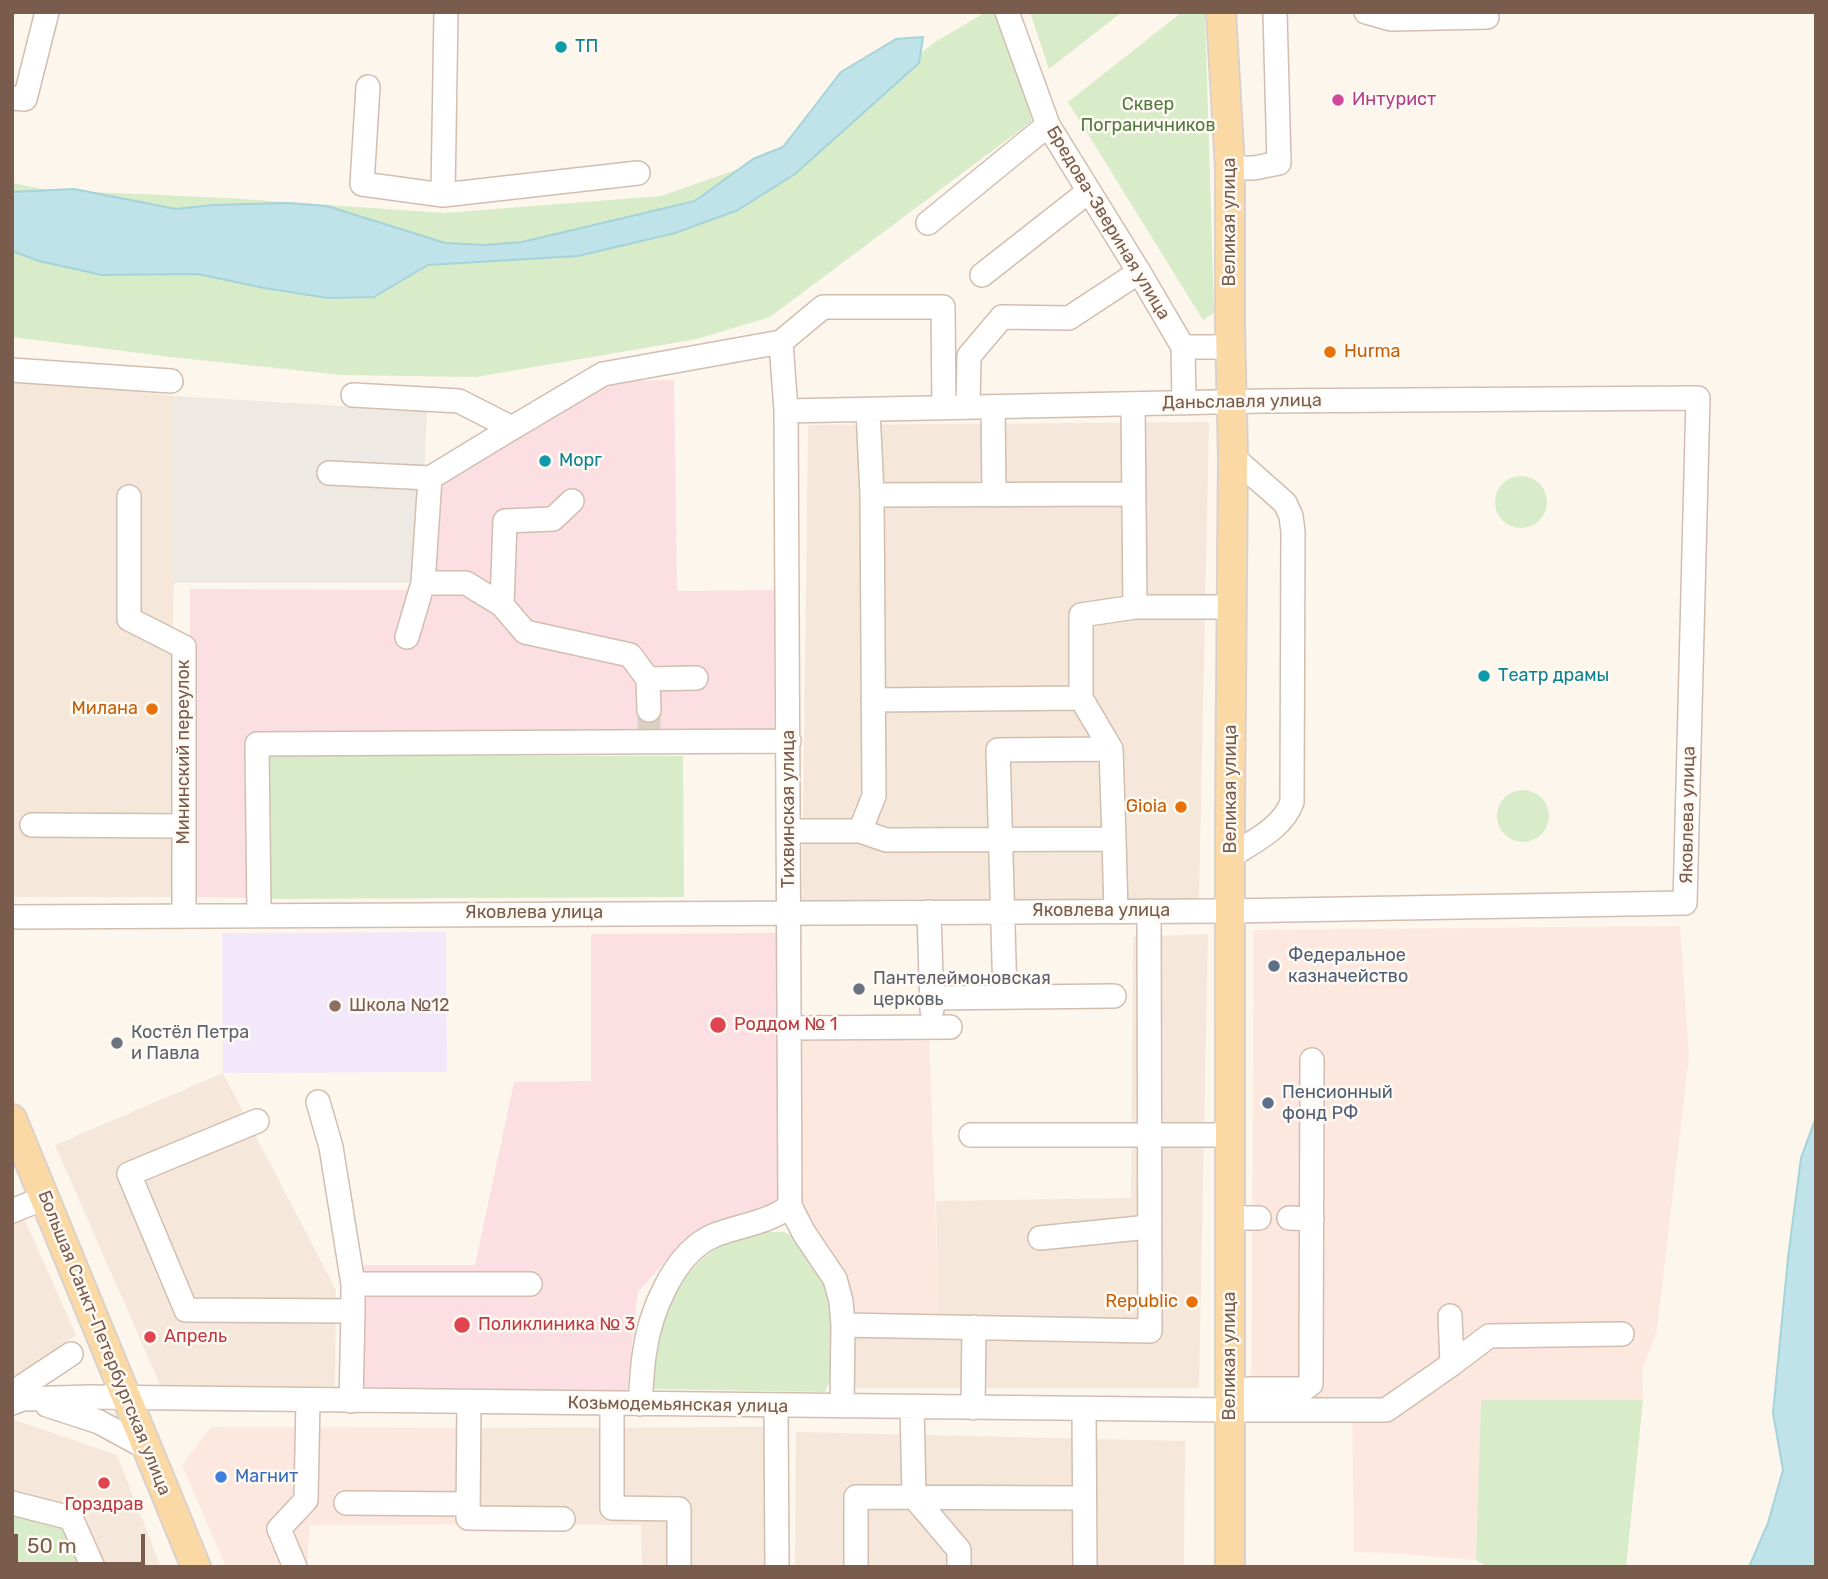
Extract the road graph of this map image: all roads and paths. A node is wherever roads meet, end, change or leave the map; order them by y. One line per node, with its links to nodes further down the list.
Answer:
1 (47, 12): 9 (street)
2 (446, 12): 14 (street)
3 (1007, 12): 10 (street, Бредова-Звериная улица)
4 (1221, 12): 11 (main road, Великая улица)
5 (1275, 12): 11 (street)
6 (1366, 12): 7 (street)
7 (1487, 17)
8 (368, 87): 14 (street)
9 (12, 98)
10 (1048, 125): 13 (street, Бредова-Звериная улица); 15 (street)
11 (1230, 168): 20 (main road, Великая улица)
12 (638, 173): 14 (street)
13 (1089, 191): 16 (street, Бредова-Звериная улица); 17 (street)
14 (443, 195)
15 (928, 222)
16 (1139, 272): 19 (street, Бредова-Звериная улица); 28 (street)
17 (982, 275)
18 (780, 342): 30 (street); 32 (street, Тихвинская улица); 33 (street)
19 (1183, 346): 20 (street); 26 (street)
20 (1231, 346): 25 (main road, Великая улица)
21 (12, 370): 22 (street)
22 (171, 381)
23 (353, 395): 33 (street)
24 (1698, 398): 25 (street, Даньславля улица); 62 (street, Яковлева улица)
25 (1232, 402): 26 (street, Даньславля улица); 34 (main road, Великая улица)
26 (1184, 403): 27 (street, Даньславля улица)
27 (1133, 404): 29 (street, Даньславля улица); 37 (street)
28 (968, 407): 29 (street, Даньславля улица); 30 (street, Даньславля улица)
29 (993, 407): 39 (street)
30 (944, 408): 31 (street, Даньславля улица)
31 (868, 410): 32 (street, Даньславля улица); 38 (street)
32 (786, 411): 52 (street, Тихвинская улица)
33 (512, 428): 36 (street)
34 (1233, 457): 45 (main road, Великая улица); 60 (street)
35 (329, 473): 36 (street)
36 (430, 478): 42 (street)
37 (1133, 494): 39 (street); 44 (street)
38 (872, 495): 39 (street); 50 (street)
39 (994, 495)
40 (129, 497): 55 (street, Мининский переулок)
41 (572, 501): 43 (street)
42 (423, 583): 43 (street); 46 (street)
43 (502, 605): 48 (street)
44 (1135, 607): 45 (street); 49 (street)
45 (1232, 607): 60 (main road, Великая улица)
46 (407, 637)
47 (696, 678): 48 (street)
48 (648, 679): 51 (street)
49 (1081, 698): 50 (street); 53 (street)
50 (873, 700): 57 (street)
51 (649, 727): 52 (street); 67 (street)
52 (789, 741): 56 (street, Тихвинская улица)
53 (1111, 749): 58 (street); 59 (street)
54 (32, 825): 55 (street)
55 (184, 826): 68 (street, Мининский переулок)
56 (789, 831): 57 (street); 63 (street, Тихвинская улица)
57 (860, 831): 59 (street)
58 (1114, 839): 59 (street); 66 (street)
59 (1000, 840): 65 (street)
60 (1230, 857): 62 (main road, Великая улица)
61 (1149, 911): 62 (street, Яковлева улица); 66 (street, Яковлева улица); 79 (street)
62 (1230, 911): 80 (main road, Великая улица)
63 (788, 912): 64 (street, Яковлева улица); 67 (street, Яковлева улица); 73 (street, Тихвинская улица)
64 (929, 912): 65 (street, Яковлева улица); 72 (street)
65 (1002, 912): 66 (street, Яковлева улица); 71 (street)
66 (1116, 912)
67 (259, 914): 68 (street, Яковлева улица)
68 (184, 915): 69 (street, Яковлева улица)
69 (12, 917)
70 (1114, 996): 71 (street)
71 (1005, 997): 72 (street)
72 (931, 998): 73 (street)
73 (789, 1028): 82 (street, Тихвинская улица)
74 (1312, 1060): 87 (street)
75 (318, 1102): 90 (street)
76 (12, 1119): 81 (main road, Большая Санкт-Петербургская улица)
77 (257, 1121): 92 (street)
78 (971, 1135): 79 (street)
79 (1149, 1135): 80 (street); 88 (street)
80 (1230, 1135): 84 (main road, Великая улица)
81 (44, 1198): 83 (street); 100 (main road, Большая Санкт-Петербургская улица)
82 (790, 1206): 94 (street, Тихвинская улица); 106 (street)
83 (12, 1211)
84 (1230, 1218): 85 (street); 101 (main road, Великая улица)
85 (1259, 1218)
86 (1289, 1218): 87 (street)
87 (1312, 1219): 101 (street)
88 (1149, 1227): 89 (street); 95 (street)
89 (1040, 1238)
90 (353, 1283): 91 (street); 92 (street)
91 (530, 1284)
92 (353, 1311): 103 (street)
93 (1450, 1316): 98 (street)
94 (843, 1325): 95 (street); 108 (street, Тихвинская улица)
95 (974, 1327): 110 (street)
96 (1622, 1334): 98 (street)
97 (71, 1354): 99 (street)
98 (1452, 1364): 101 (street)
99 (16, 1398): 100 (street, Козьмодемьянская улица); 112 (street)
100 (126, 1399): 102 (street, Козьмодемьянская улица); 112 (main road, Большая Санкт-Петербургская улица)
101 (1239, 1400): 111 (street, Козьмодемьянская улица); 127 (main road, Великая улица)
102 (308, 1401): 103 (street, Козьмодемьянская улица); 121 (street)
103 (352, 1401): 104 (street, Козьмодемьянская улица)
104 (469, 1402): 105 (street, Козьмодемьянская улица); 117 (street)
105 (612, 1404): 106 (street, Козьмодемьянская улица); 122 (street)
106 (640, 1404): 107 (street, Козьмодемьянская улица)
107 (776, 1406): 108 (street, Козьмодемьянская улица); 123 (street)
108 (842, 1406): 109 (street, Козьмодемьянская улица)
109 (912, 1407): 110 (street, Козьмодемьянская улица); 113 (street)
110 (973, 1408): 111 (street, Козьмодемьянская улица)
111 (1084, 1409): 114 (street)
112 (147, 1448): 120 (main road, Большая Санкт-Петербургская улица)
113 (914, 1497): 114 (street); 124 (street); 125 (street)
114 (1084, 1497): 126 (street)
115 (12, 1503): 119 (street)
116 (346, 1503): 117 (street)
117 (468, 1504): 118 (street)
118 (563, 1519)
119 (93, 1567)
120 (196, 1567)
121 (295, 1567)
122 (679, 1567)
123 (777, 1567)
124 (856, 1567)
125 (960, 1567)
126 (1084, 1567)
127 (1230, 1567)

